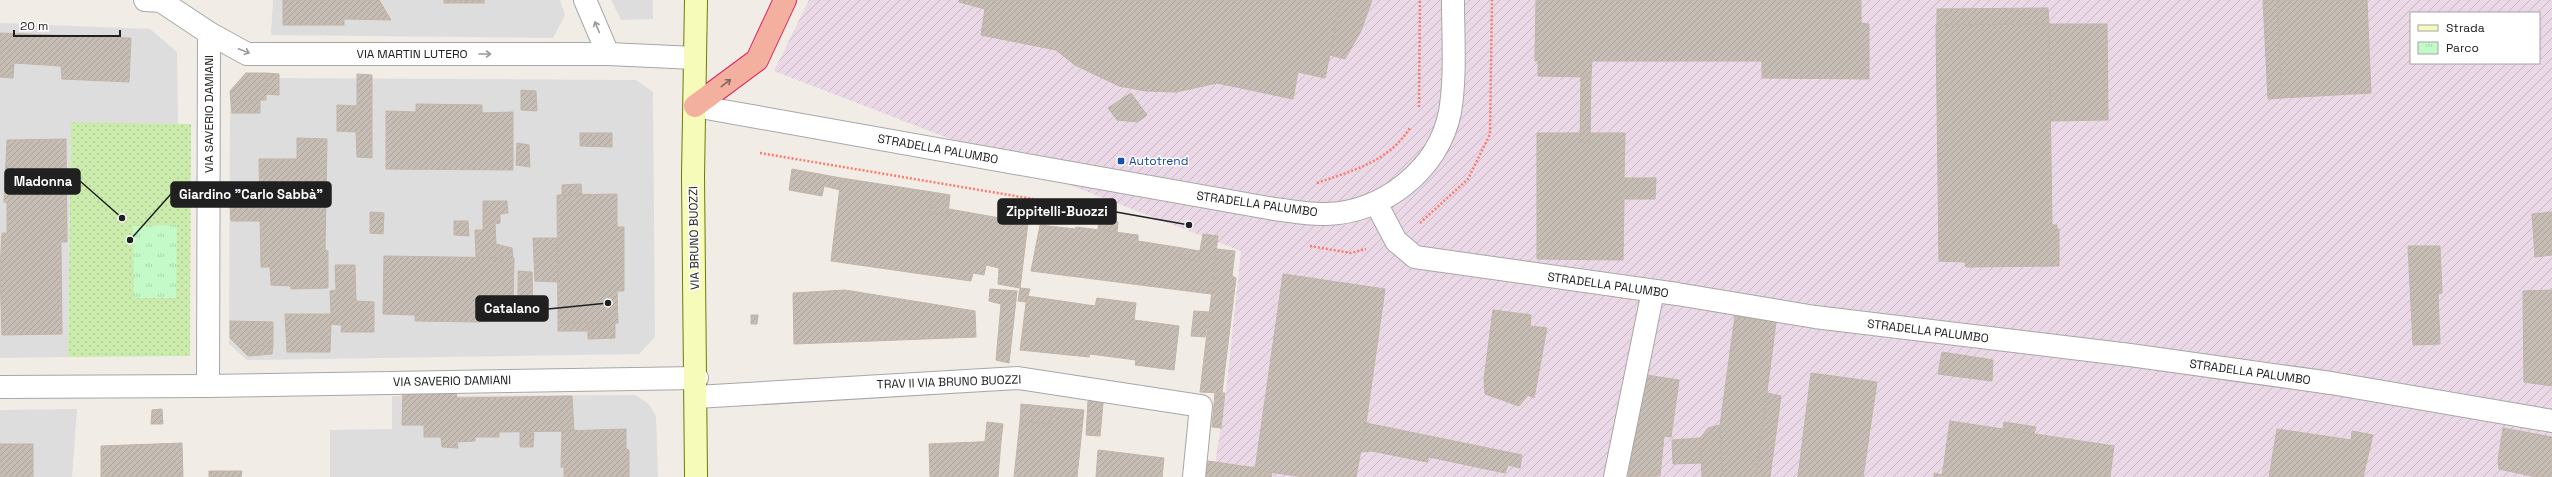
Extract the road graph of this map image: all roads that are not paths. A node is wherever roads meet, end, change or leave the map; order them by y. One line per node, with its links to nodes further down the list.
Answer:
1 (144, 0): 6 (street, VIA MARTIN LUTERO)
2 (585, 0): 7 (street, one-way to 2)
3 (696, 0): 8 (main road, VIA BRUNO BUOZZI)
4 (785, 0): 9 (highway, one-way to 4)
5 (1453, 0): 10 (street)
6 (209, 33): 7 (street, VIA MARTIN LUTERO, one-way to 7); 12 (street, VIA SAVERIO DAMIANI)
7 (608, 54): 8 (street, VIA MARTIN LUTERO)
8 (695, 58): 9 (main road, VIA BRUNO BUOZZI)
9 (695, 106): 10 (street, STRADELLA PALUMBO); 14 (main road, VIA BRUNO BUOZZI)
10 (1376, 203): 11 (street, STRADELLA PALUMBO)
11 (1653, 291): 15 (street, STRADELLA PALUMBO); 18 (street)
12 (208, 386): 13 (street, VIA SAVERIO DAMIANI); 14 (street, VIA SAVERIO DAMIANI)
13 (0, 387)
14 (697, 387): 16 (main road, VIA BRUNO BUOZZI); 17 (street, TRAV II VIA BRUNO BUOZZI)
15 (2552, 421)
16 (696, 477)
17 (1194, 477)
18 (1615, 477)

